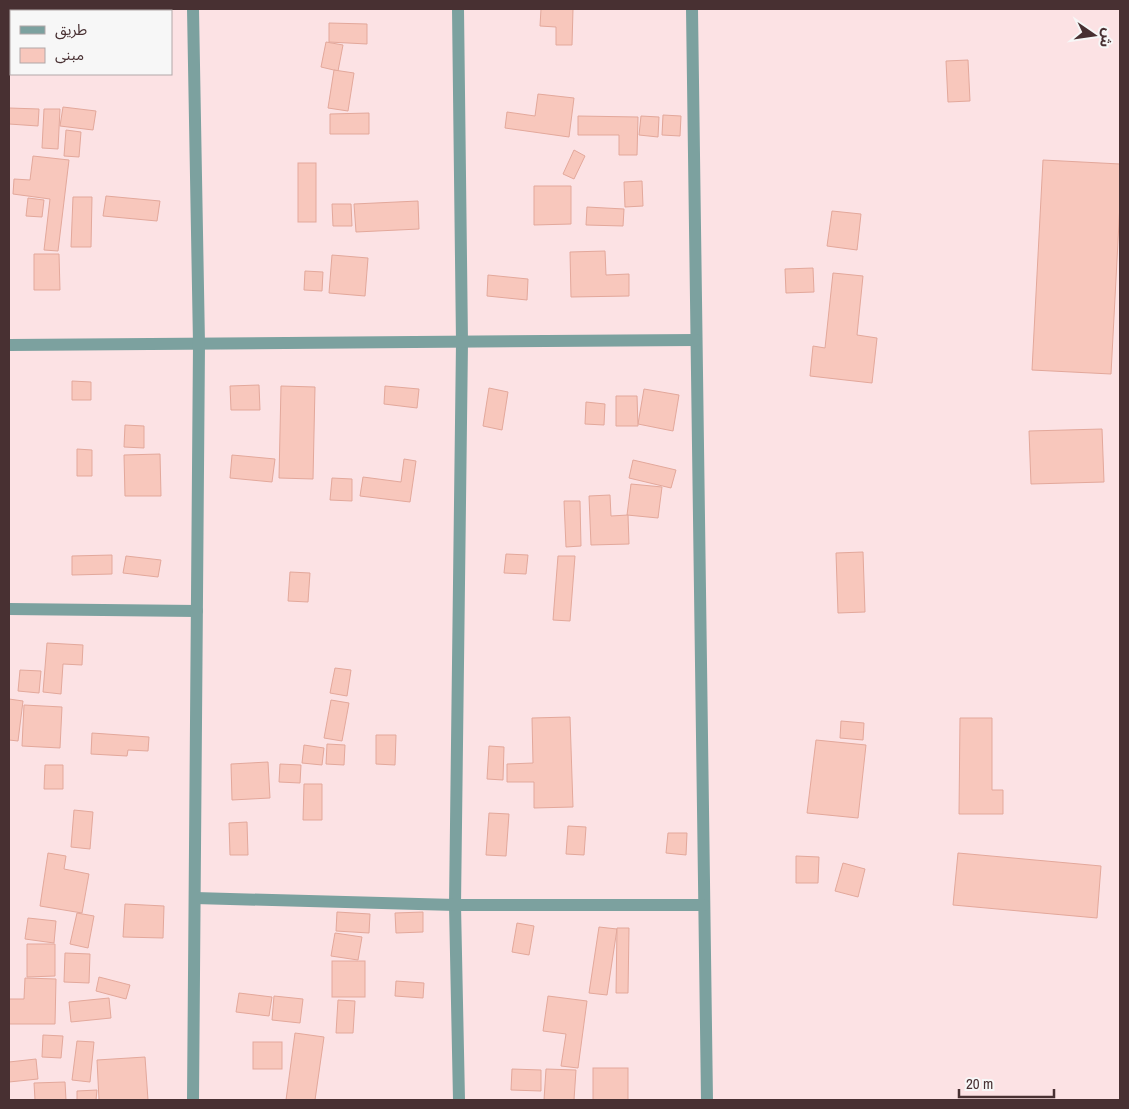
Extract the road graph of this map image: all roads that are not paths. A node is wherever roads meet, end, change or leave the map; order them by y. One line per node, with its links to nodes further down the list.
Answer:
1 (193, 9): 6 (street)
2 (458, 9): 5 (street)
3 (692, 9): 4 (street)
4 (696, 340): 5 (street); 12 (street)
5 (462, 342): 6 (street); 11 (street)
6 (199, 344): 7 (street); 9 (street)
7 (9, 345)
8 (9, 609): 9 (street)
9 (197, 611): 10 (street)
10 (195, 898): 11 (street); 13 (street)
11 (455, 905): 12 (street); 14 (street)
12 (704, 905): 15 (street)
13 (193, 1100)
14 (459, 1100)
15 (707, 1100)

